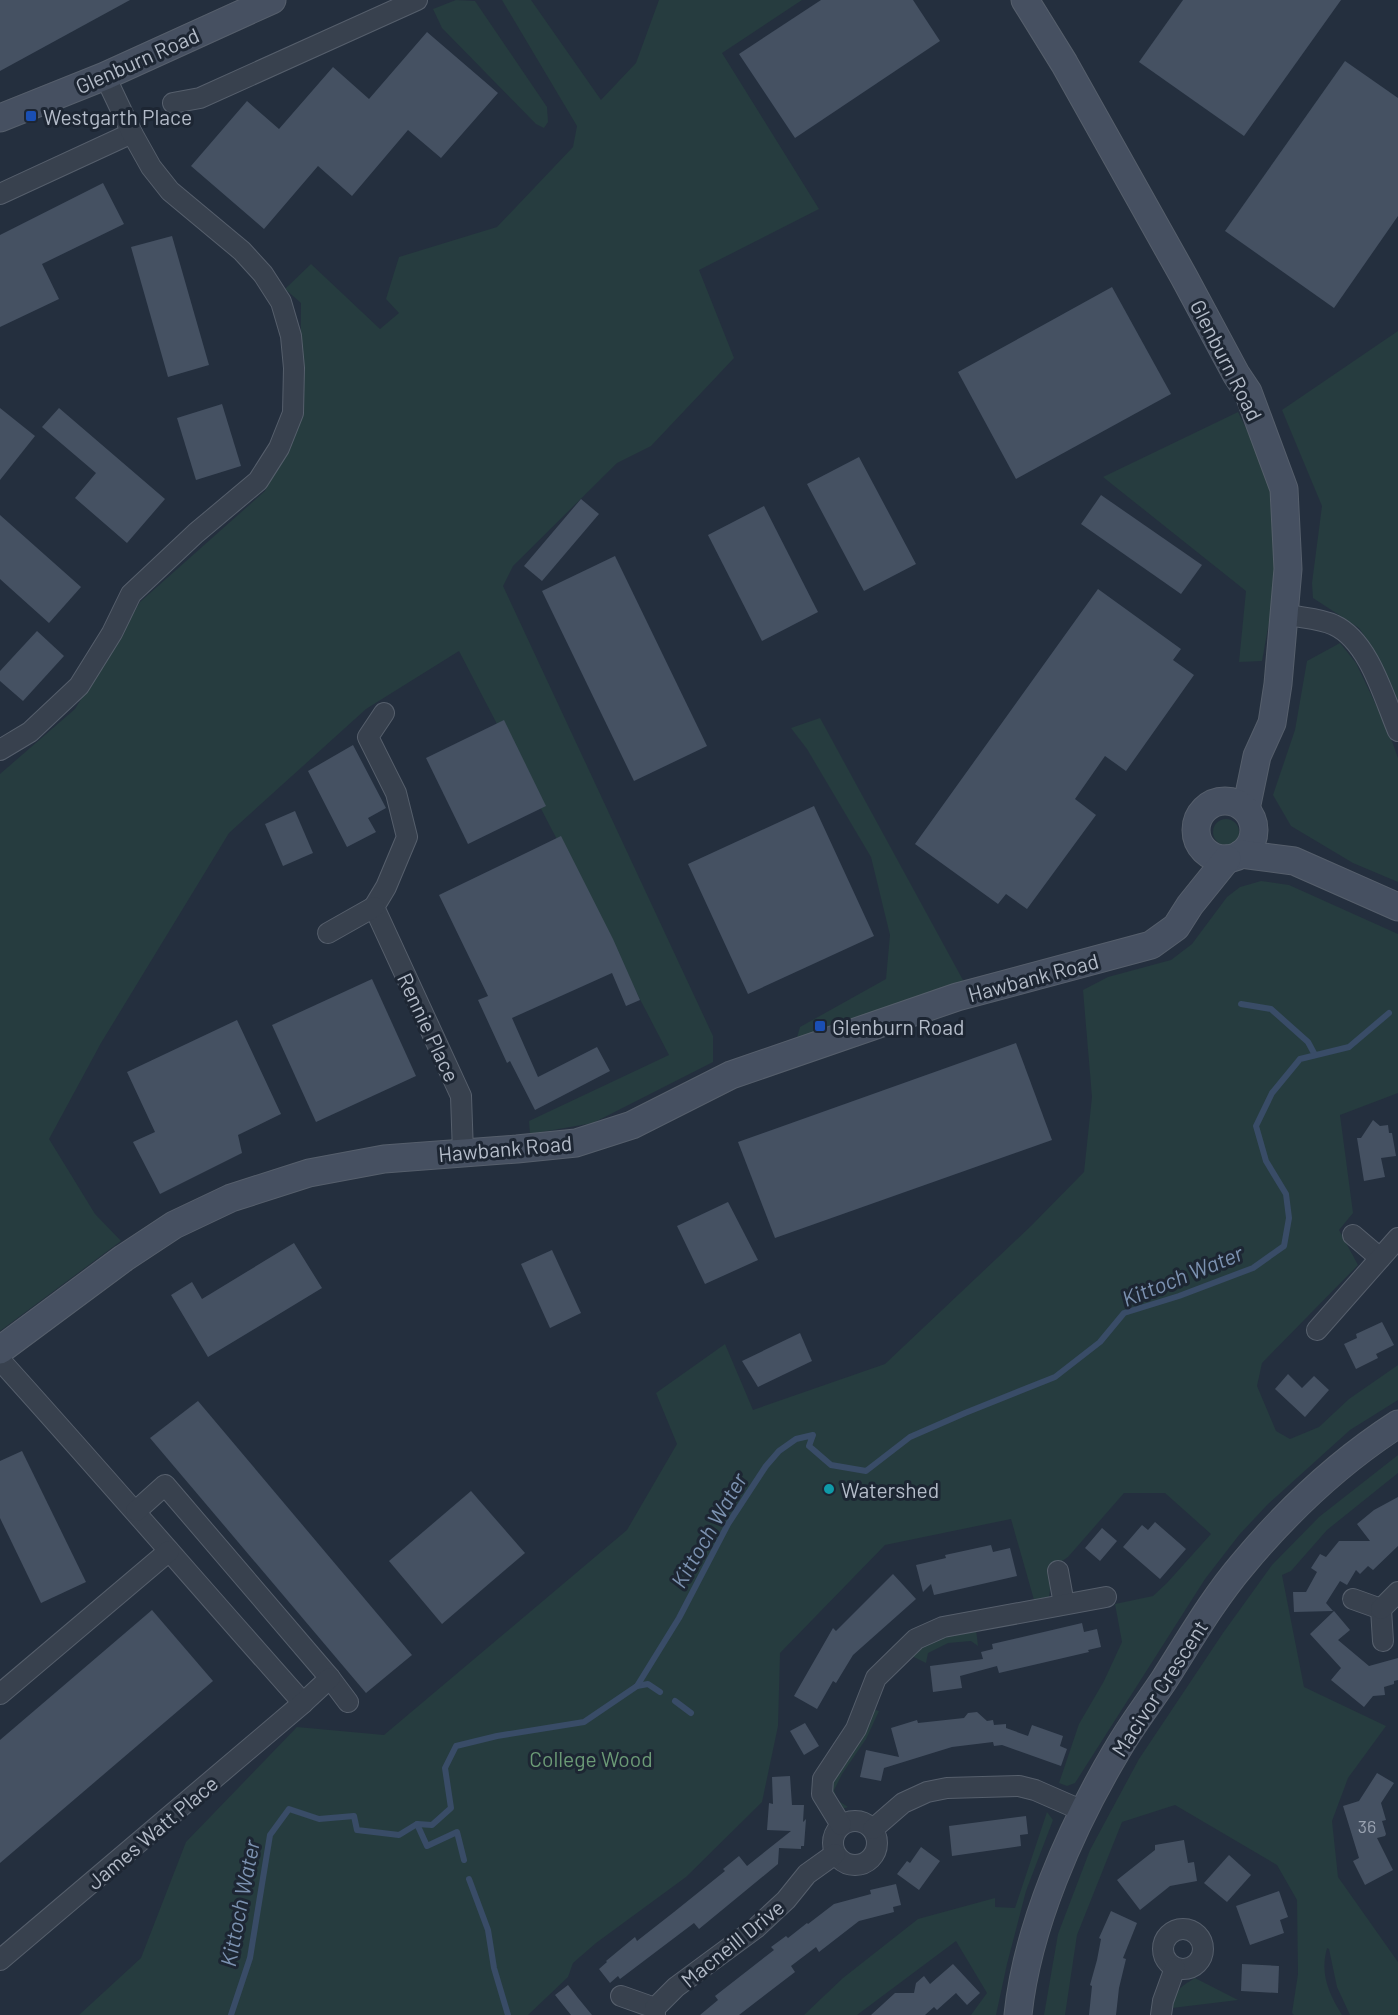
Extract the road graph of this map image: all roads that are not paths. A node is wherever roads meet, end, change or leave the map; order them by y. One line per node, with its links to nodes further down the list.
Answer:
1 (272, 0): 4 (street, Glenburn Road)
2 (417, 0): 5 (street)
3 (1025, 0): 9 (street, Glenburn Road)
4 (105, 76): 6 (street, Glenburn Road); 7 (street)
5 (173, 103)
6 (0, 118)
7 (132, 133): 8 (street); 12 (street)
8 (0, 194)
9 (1284, 615): 11 (street); 13 (street, Glenburn Road)
10 (384, 713): 20 (street)
11 (1398, 731)
12 (0, 750)
13 (1257, 756): 14 (street, Glenburn Road); 15 (street, Glenburn Road)
14 (1215, 802): 15 (street); 16 (street)
15 (1250, 817): 17 (street); 18 (street)
16 (1196, 833): 17 (street); 19 (street)
17 (1234, 857): 18 (street); 19 (street, Hawbank Road)
18 (1294, 861): 21 (street)
19 (1190, 905): 23 (street, Hawbank Road)
20 (374, 907): 22 (street); 23 (street, Rennie Place)
21 (1398, 907)
22 (328, 933)
23 (463, 1153): 28 (street, Hawbank Road)
24 (1353, 1235): 26 (street)
25 (1398, 1238): 26 (street)
26 (1380, 1258): 27 (street)
27 (1317, 1330)
28 (0, 1350)
29 (0, 1360): 31 (street)
30 (1398, 1424): 44 (street, Macivor Crescent)
31 (136, 1511): 32 (street); 40 (street)
32 (169, 1551): 41 (street); 43 (street)
33 (1058, 1571): 37 (street)
34 (1398, 1593): 38 (street)
35 (1106, 1597): 37 (street)
36 (1353, 1599): 38 (street)
37 (1064, 1604): 45 (street)
38 (1381, 1609): 39 (street)
39 (1383, 1641)
40 (330, 1678): 42 (street); 43 (street, James Watt Place)
41 (0, 1694)
42 (348, 1702)
43 (303, 1703): 48 (street, James Watt Place)
44 (1083, 1811): 46 (street); 52 (street, Macivor Crescent)
45 (841, 1826): 46 (street); 47 (street)
46 (873, 1829): 47 (street)
47 (836, 1854): 51 (street, Macneill Drive)
48 (0, 1960)
49 (1175, 1968): 53 (street)
50 (621, 1996): 51 (street, Macneill Drive)
51 (655, 2012)
52 (1018, 2015)
53 (1161, 2015)

